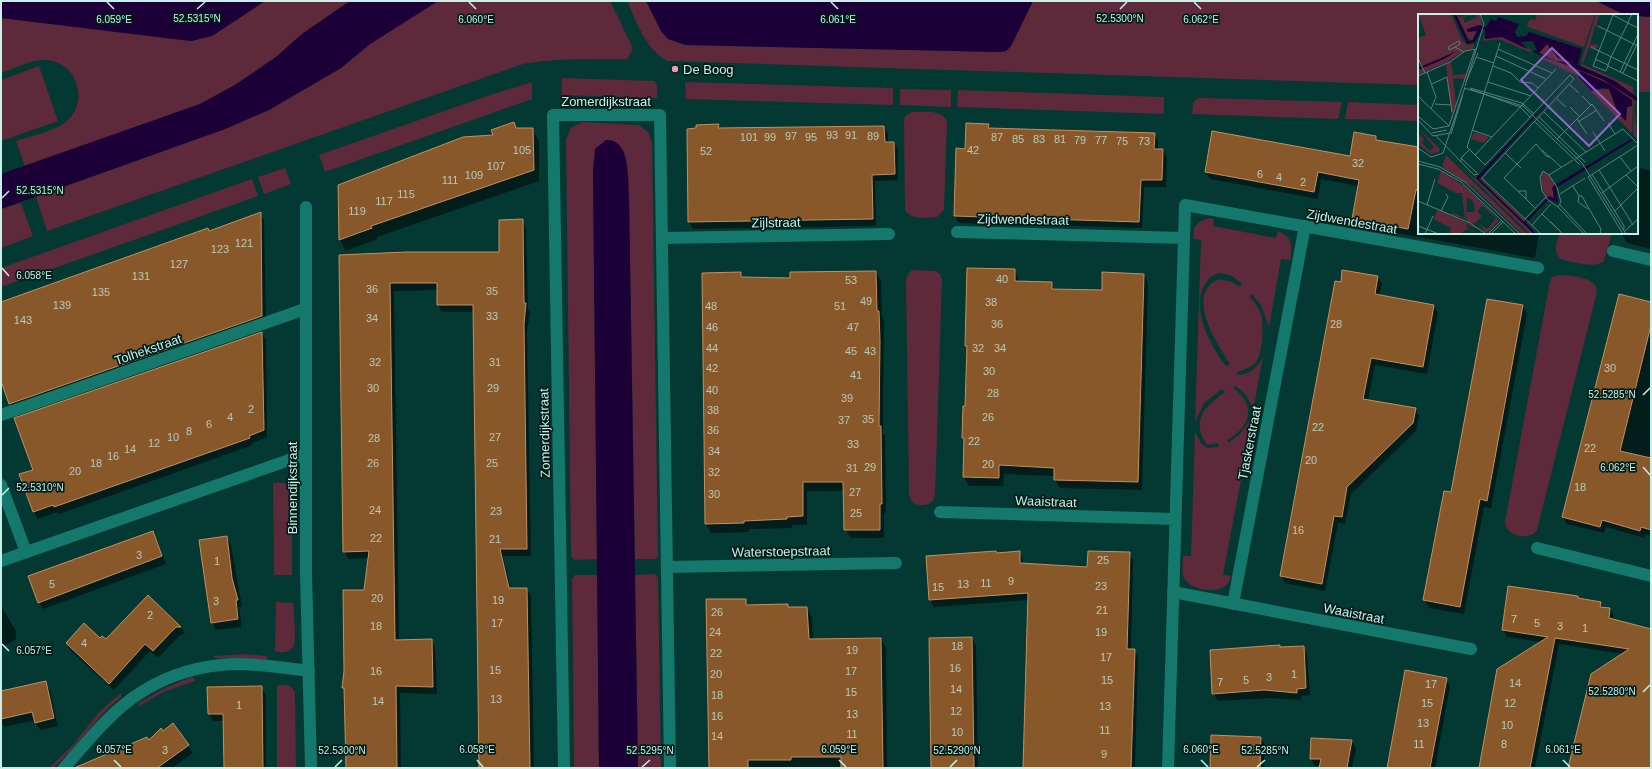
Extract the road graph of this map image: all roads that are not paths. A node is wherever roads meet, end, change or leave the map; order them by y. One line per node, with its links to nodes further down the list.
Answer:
1 (306, 207): 10 (street, Binnendijkstraat)
2 (1305, 226): 6 (street, Zijdwendestraat); 9 (street, Zijdwendestraat); 23 (street, Tjaskerstraat)
3 (957, 232): 6 (street, Zijdwendestraat)
4 (889, 234): 5 (street, Zijlstraat)
5 (663, 238): 20 (street, Zomerdijkstraat); 28 (street, Zomerdijkstraat)
6 (1184, 238): 15 (street)
7 (1613, 251): 8 (street)
8 (1651, 260)
9 (1538, 268)
10 (305, 309): 11 (street, Tolhekstraat); 12 (street, Binnendijkstraat)
11 (1, 416)
12 (306, 454): 17 (street); 25 (street, Binnendijkstraat)
13 (1, 485): 17 (street)
14 (940, 512): 15 (street, Waaistraat)
15 (1175, 519): 22 (street)
16 (1537, 548): 21 (street)
17 (26, 552): 18 (street)
18 (1, 561)
19 (896, 564): 20 (street, Waterstoepstraat)
20 (667, 567): 29 (street, Zomerdijkstraat)
21 (1651, 576)
22 (1173, 592): 23 (street); 30 (street)
23 (1233, 604): 24 (street, Waaistraat)
24 (1471, 649)
25 (309, 671): 26 (street); 27 (street, Binnendijkstraat)
26 (64, 768)
27 (311, 768)
28 (564, 768)
29 (670, 768)
30 (1168, 768)

